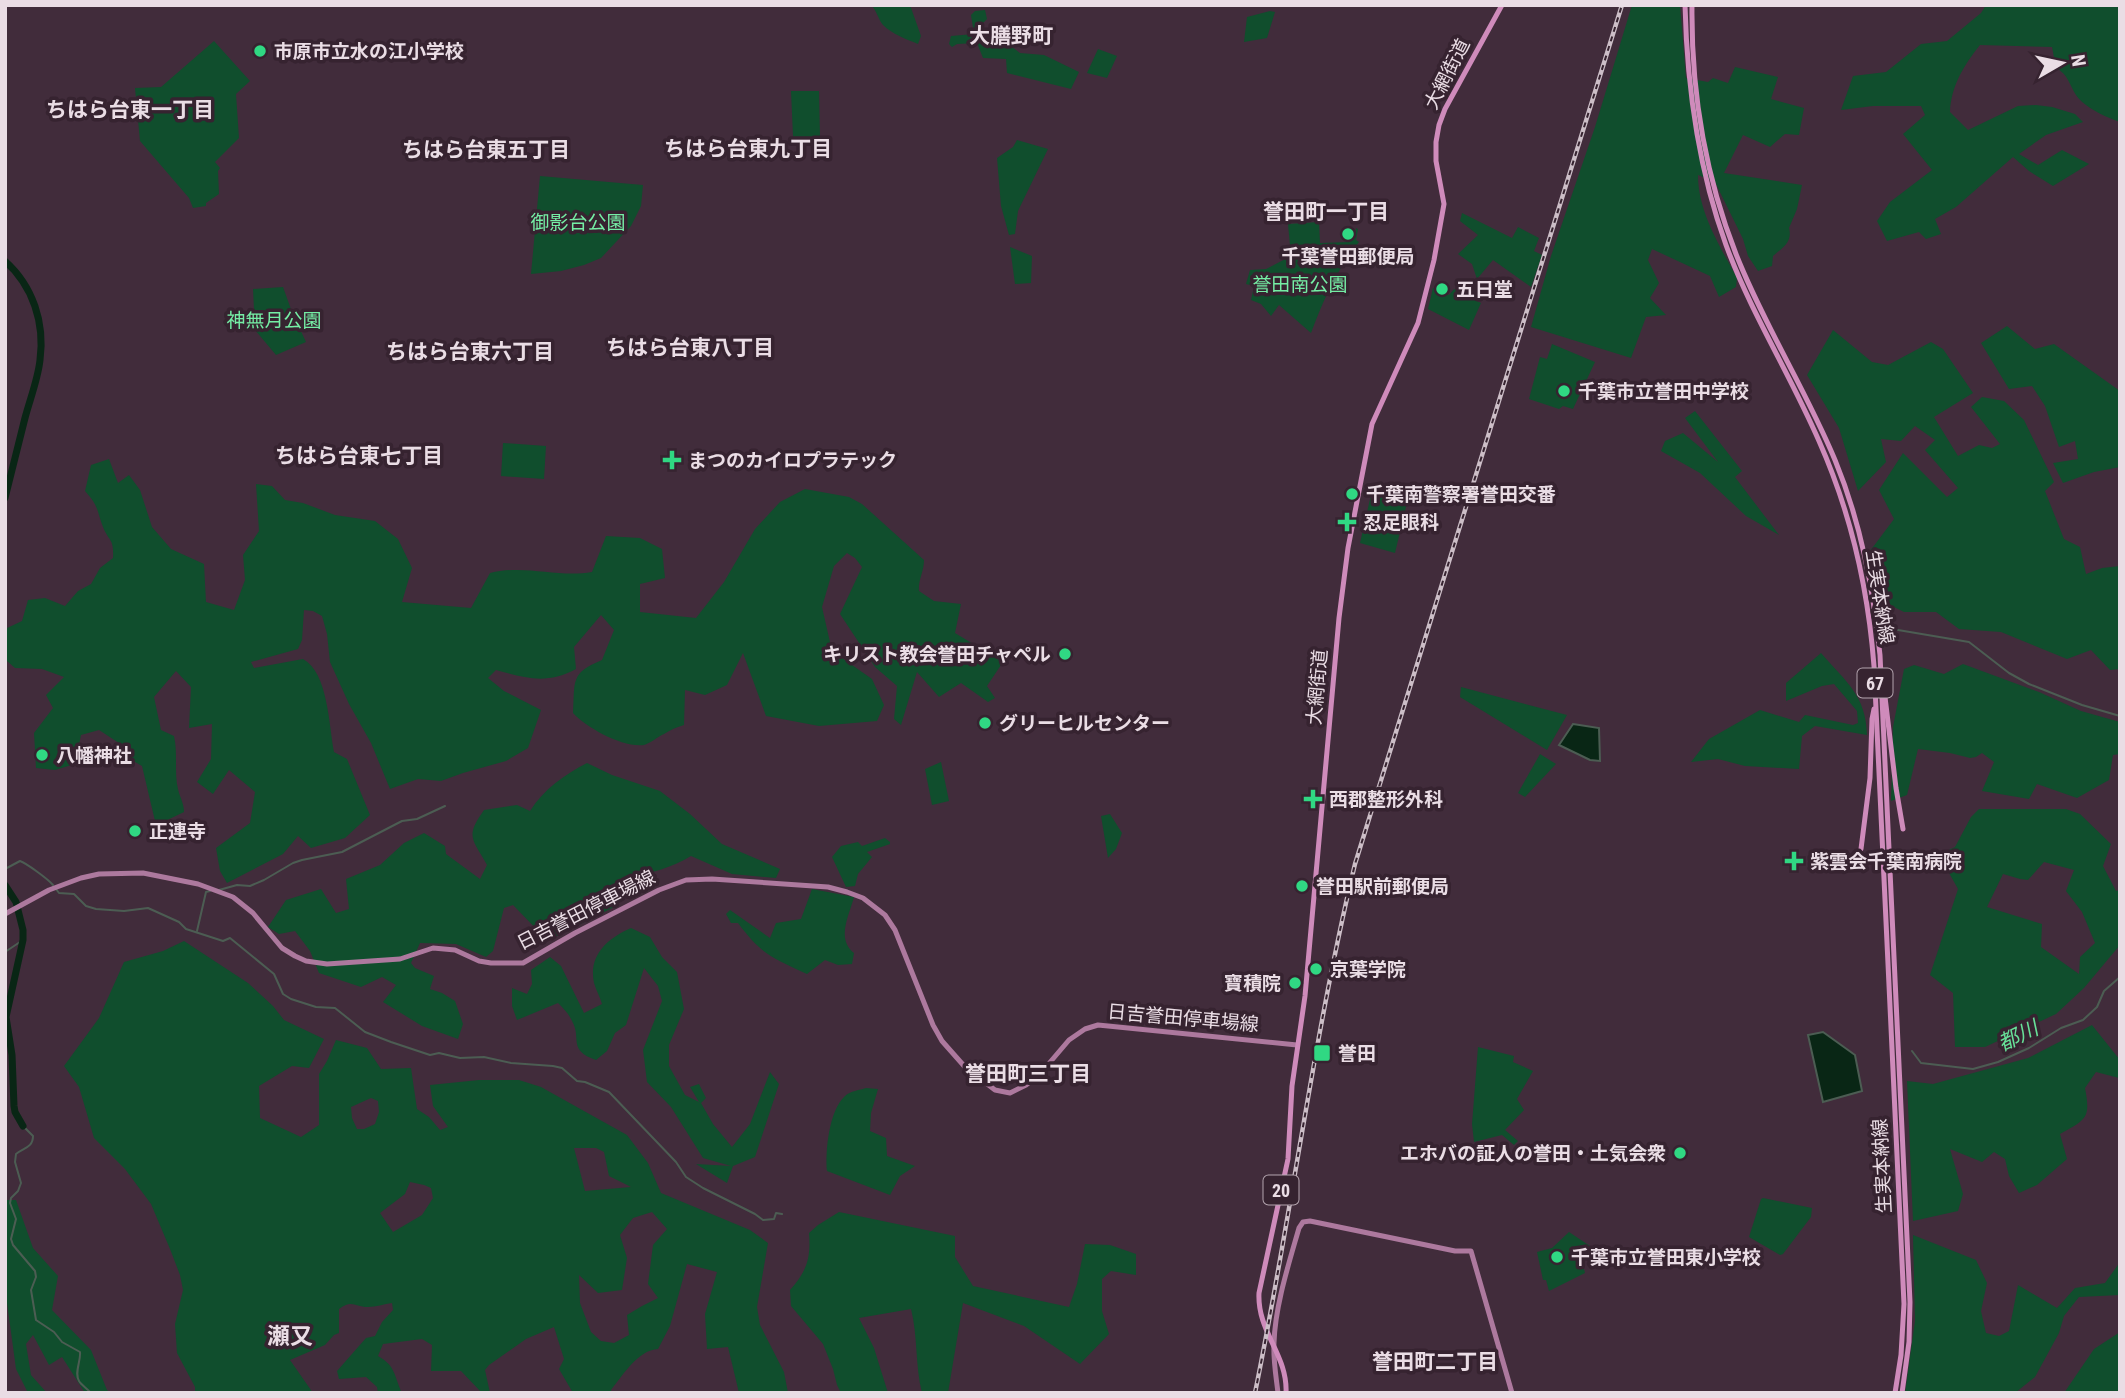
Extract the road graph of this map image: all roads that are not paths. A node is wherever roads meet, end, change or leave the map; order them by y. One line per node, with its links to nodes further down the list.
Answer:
1 (1502, 5): 9 (main road, 大網街道 / 20)
2 (1685, 5): 5 (main road, 生実本納線 / 67)
3 (1692, 5): 4 (main road, 生実本納線 / 67)
4 (1880, 655): 6 (main road, 67); 14 (main road, 生実本納線 / 67)
5 (1876, 701): 7 (main road, 67); 13 (main road, 生実本納線 / 67)
6 (1903, 829)
7 (1861, 849)
8 (5, 914): 9 (main road, 日吉誉田停車場線)
9 (1297, 1045): 10 (main road, 大網街道 / 20)
10 (1286, 1392)
11 (1278, 1393): 12 (main road)
12 (1512, 1393)
13 (1895, 1393)
14 (1902, 1393)

